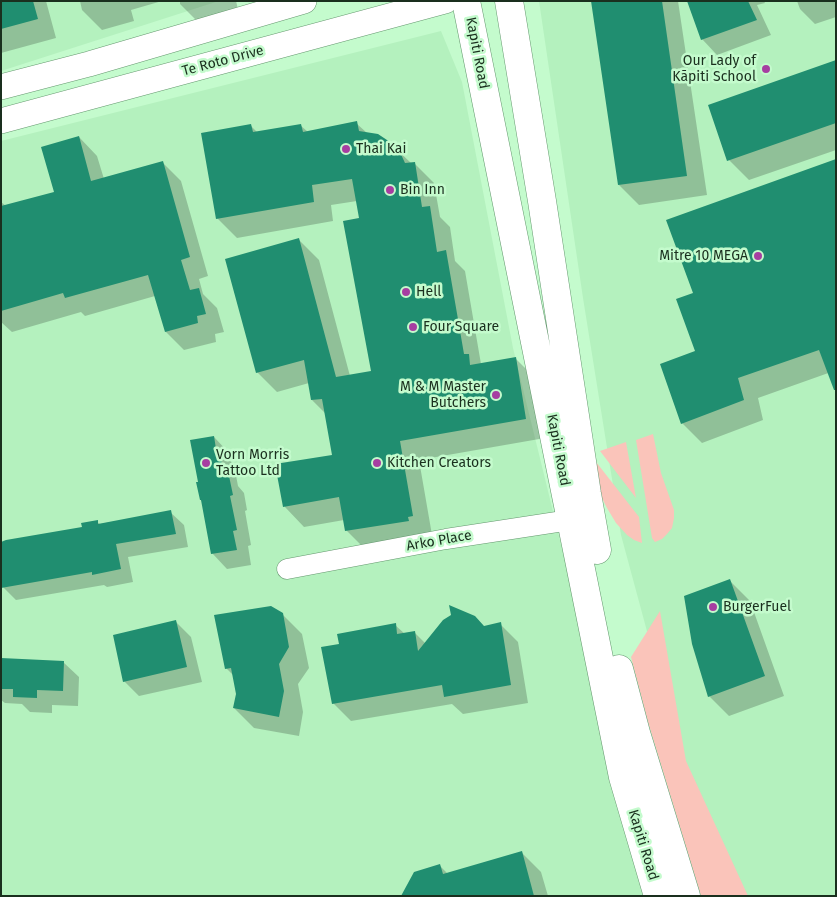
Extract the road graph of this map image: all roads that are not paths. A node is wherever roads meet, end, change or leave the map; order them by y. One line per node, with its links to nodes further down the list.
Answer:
1 (304, 1): 7 (street)
2 (381, 1): 6 (street)
3 (445, 1): 6 (street, Te Roto Drive)
4 (466, 1): 11 (main road, Kapiti Road)
5 (507, 8): 11 (main road, Kapiti Road)
6 (367, 22): 8 (street, Te Roto Drive)
7 (129, 51): 8 (street); 9 (street)
8 (139, 84): 10 (street, Te Roto Drive)
9 (1, 87)
10 (1, 121)
11 (581, 518): 12 (street, Arko Place); 13 (main road, Kapiti Road); 14 (main road, Kapiti Road)
12 (287, 569)
13 (636, 733): 14 (main road); 16 (main road, Kapiti Road)
14 (623, 777): 15 (main road, Kapiti Road)
15 (658, 896)
16 (686, 896)

